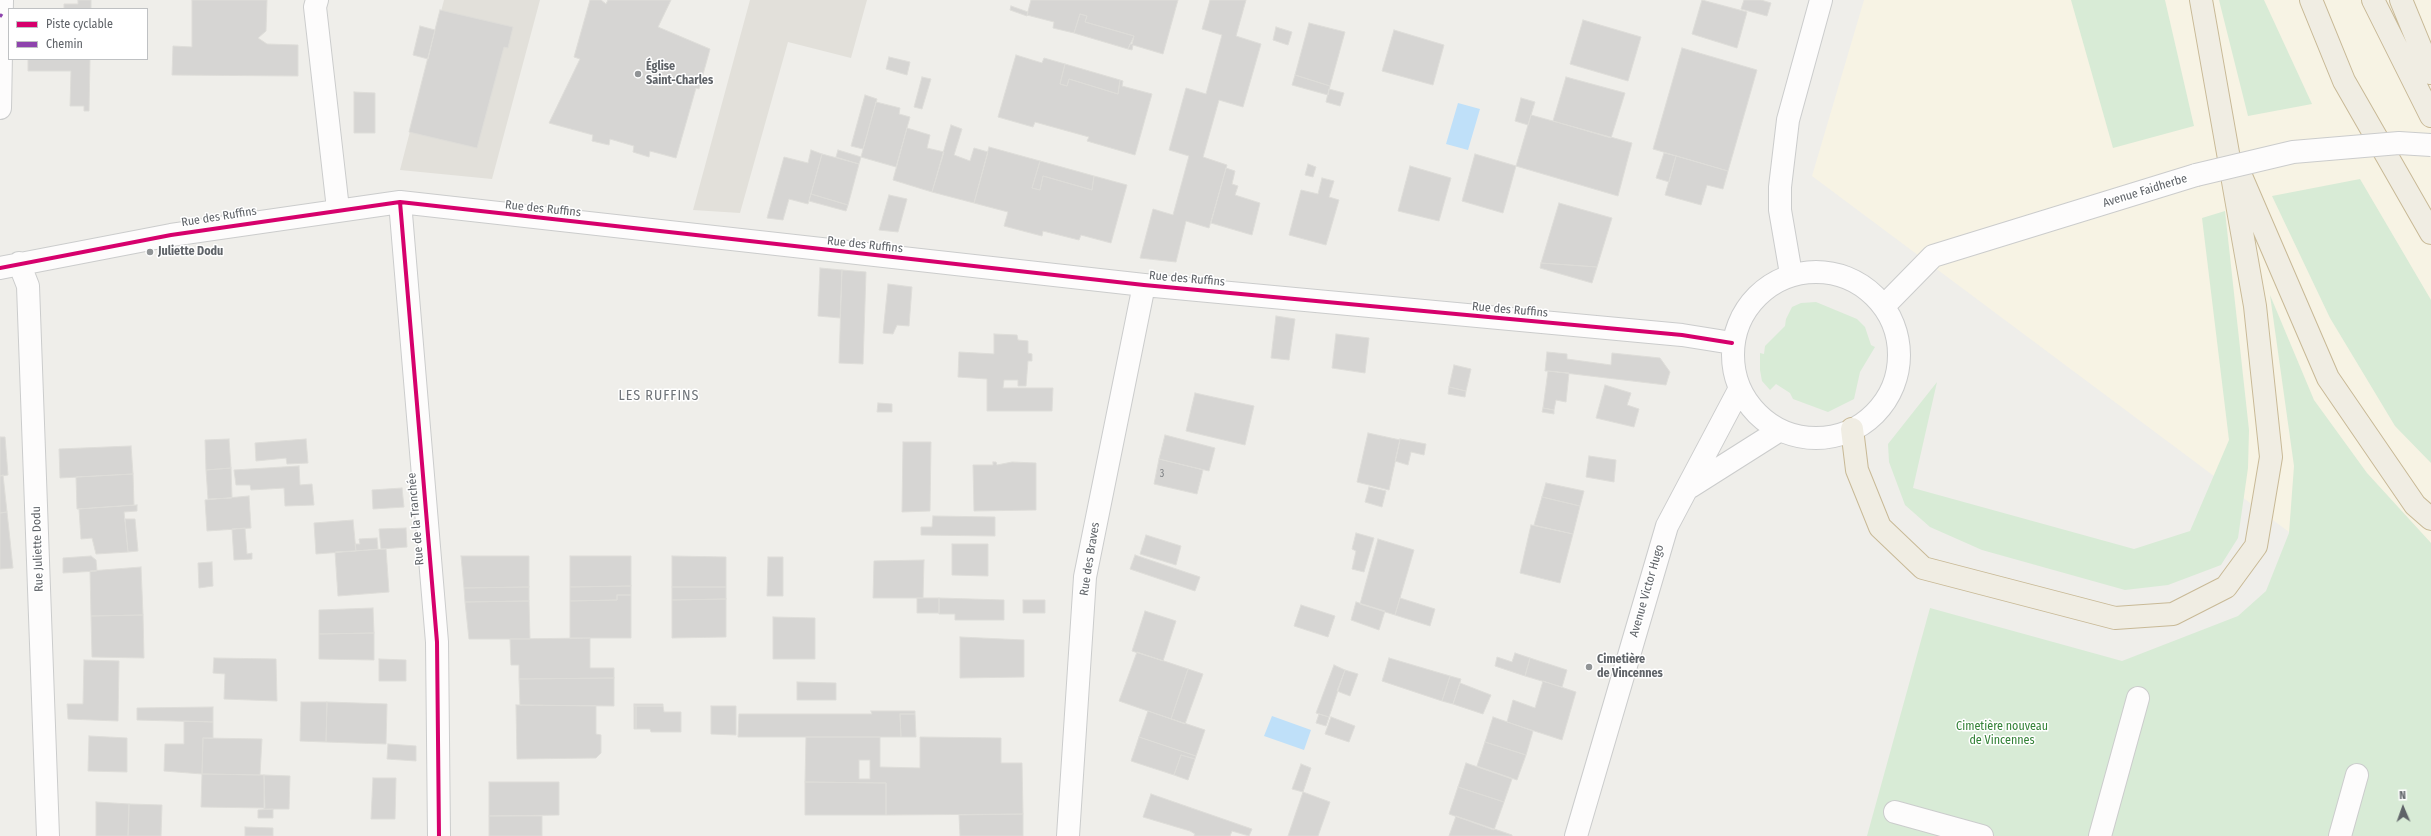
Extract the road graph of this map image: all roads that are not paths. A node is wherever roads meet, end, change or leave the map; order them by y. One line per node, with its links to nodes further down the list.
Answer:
1 (2, 0): 9 (street)
2 (316, 0): 14 (street)
3 (1821, 0): 17 (street)
4 (2201, 0): 11 (highway)
5 (2311, 0): 15 (highway)
6 (2373, 0): 10 (highway)
7 (2401, 0): 8 (highway)
8 (2431, 73)
9 (0, 108)
10 (2431, 116)
11 (2223, 134): 22 (highway); 25 (highway)
12 (2431, 145): 19 (street, Avenue Faidherbe, bridge)
13 (400, 202): 14 (street, Rue des Ruffins); 18 (street, Rue des Ruffins); 30 (street, Rue de la Tranchée)
14 (338, 209): 16 (street, Rue des Ruffins)
15 (2431, 233)
16 (9, 266): 29 (street, Rue Juliette Dodu)
17 (1792, 274): 19 (street); 20 (street)
18 (1144, 285): 20 (street, Rue des Ruffins); 31 (street, Rue des Braves)
19 (1884, 306): 22 (street)
20 (1732, 342): 21 (street)
21 (1739, 390): 23 (street); 24 (street, Avenue Victor Hugo)
22 (1852, 429): 23 (street)
23 (1780, 430): 24 (street, Avenue Victor Hugo)
24 (1687, 489): 32 (street, Avenue Victor Hugo)
25 (2431, 519)
26 (2138, 698): 34 (street)
27 (2357, 775): 35 (street)
28 (1895, 812): 33 (street)
29 (48, 836)
30 (439, 836)
31 (1068, 836)
32 (1576, 836)
33 (1982, 836)
34 (2100, 836)
35 (2340, 836)

